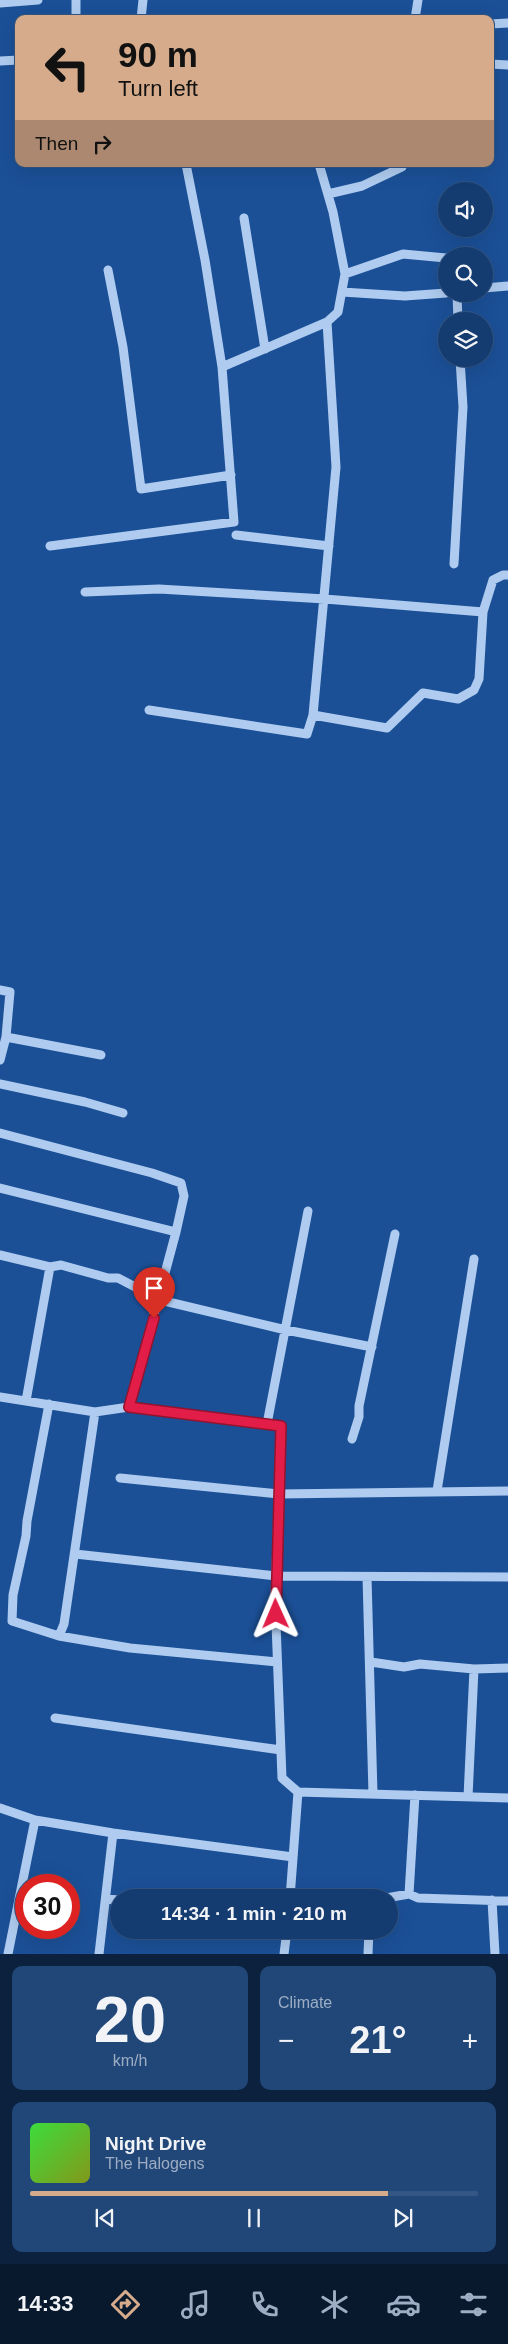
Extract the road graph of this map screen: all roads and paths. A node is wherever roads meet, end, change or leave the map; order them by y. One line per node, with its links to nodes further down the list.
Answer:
1 (38, 0): 5 (street)
2 (76, 0): 6 (street)
3 (143, 0): 7 (street)
4 (418, 0): 8 (street)
5 (0, 3)
6 (76, 15)
7 (141, 15)
8 (416, 15)
9 (508, 23): 10 (street)
10 (494, 24)
11 (15, 60): 12 (street)
12 (0, 61)
13 (494, 64): 14 (street)
14 (508, 65)
15 (187, 167): 29 (street)
16 (320, 167): 18 (street)
17 (402, 167): 18 (street)
18 (328, 194): 22 (street)
19 (244, 218): 28 (street)
20 (438, 257): 22 (street)
21 (108, 270): 31 (street)
22 (345, 274): 25 (street)
23 (508, 286): 24 (street)
24 (493, 287)
25 (342, 292): 26 (street); 27 (street)
26 (438, 294)
27 (327, 322): 28 (street); 34 (street)
28 (265, 349): 29 (street)
29 (222, 367): 31 (street)
30 (460, 367): 35 (street)
31 (231, 476): 33 (street)
32 (236, 535): 34 (street)
33 (50, 546)
34 (329, 546): 38 (street)
35 (454, 564)
36 (508, 575): 39 (street)
37 (85, 592): 38 (street)
38 (325, 598): 39 (street); 41 (street)
39 (483, 612): 41 (street)
40 (149, 710): 41 (street)
41 (313, 715)
42 (0, 990): 43 (street)
43 (6, 1036): 44 (street); 45 (street)
44 (101, 1055)
45 (0, 1060)
46 (0, 1084): 47 (street)
47 (123, 1113)
48 (0, 1133): 51 (street)
49 (0, 1188): 51 (street)
50 (308, 1211): 57 (street)
51 (176, 1232): 56 (street)
52 (395, 1234): 58 (street)
53 (0, 1255): 55 (street)
54 (474, 1259): 68 (street)
55 (50, 1266): 56 (street); 60 (street)
56 (160, 1300): 57 (street); 62 (street)
57 (286, 1330): 58 (street); 64 (street)
58 (372, 1346): 65 (street)
59 (0, 1397): 60 (street)
60 (26, 1401): 61 (street)
61 (49, 1404): 63 (street); 74 (street)
62 (129, 1407): 63 (street); 64 (street)
63 (95, 1412): 70 (street)
64 (267, 1424): 69 (street)
65 (352, 1439)
66 (120, 1478): 69 (street)
67 (508, 1491): 68 (street)
68 (437, 1492): 69 (street)
69 (279, 1494): 71 (street)
70 (75, 1554): 71 (street); 74 (street)
71 (276, 1576): 72 (street); 75 (street)
72 (367, 1577): 73 (street); 76 (street)
73 (508, 1577)
74 (59, 1636): 75 (street)
75 (278, 1662): 80 (street)
76 (371, 1662): 78 (street); 82 (street)
77 (508, 1668): 78 (street)
78 (474, 1669): 84 (street)
79 (55, 1718): 80 (street)
80 (281, 1750): 81 (street)
81 (298, 1792): 82 (street); 89 (street)
82 (373, 1794): 83 (street)
83 (416, 1795): 84 (street); 91 (street)
84 (468, 1797): 85 (street)
85 (508, 1798)
86 (0, 1808): 87 (street)
87 (35, 1820): 88 (street); 99 (street)
88 (113, 1833): 89 (street); 93 (street)
89 (293, 1857): 90 (street)
90 (291, 1889)
91 (409, 1894): 92 (street); 95 (street)
92 (398, 1896)
93 (106, 1899): 94 (street); 100 (street)
94 (110, 1899)
95 (492, 1900): 96 (street); 103 (street)
96 (508, 1901)
97 (286, 1939): 101 (street)
98 (369, 1939): 102 (street)
99 (8, 1954)
100 (99, 1954)
101 (284, 1954)
102 (368, 1954)
103 (495, 1954)

